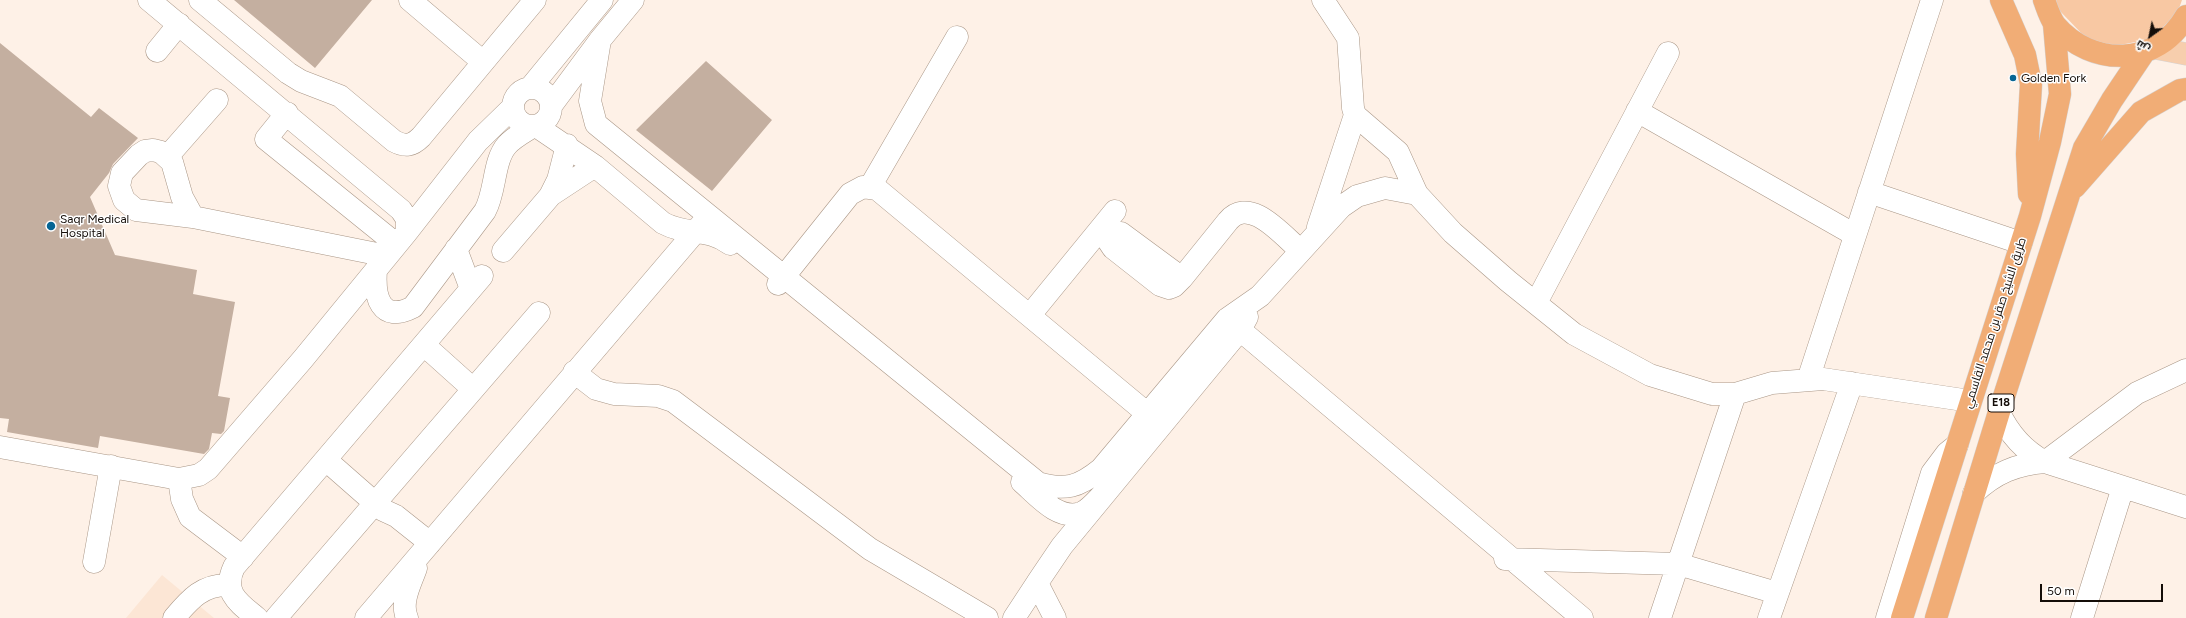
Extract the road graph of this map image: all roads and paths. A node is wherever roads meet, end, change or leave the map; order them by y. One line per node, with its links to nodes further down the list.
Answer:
1 (150, 0): 12 (street)
2 (200, 0): 20 (street)
3 (410, 0): 20 (street)
4 (535, 0): 20 (street)
5 (602, 0): 21 (street)
6 (633, 0): 15 (street)
7 (1323, 0): 28 (street)
8 (1932, 0): 35 (street)
9 (2001, 0): 39 (highway)
10 (2044, 0): 13 (highway)
11 (2186, 16): 16 (highway)
12 (179, 24): 17 (street); 27 (street)
13 (2054, 24): 16 (highway); 39 (highway, طريق الشيخ صقر بن محمد القاسمي / E18)
14 (957, 37): 33 (street)
15 (600, 40): 24 (street); 41 (street)
16 (2150, 49): 19 (main road); 34 (highway, E18)
17 (157, 51)
18 (1668, 53): 26 (street)
19 (2186, 54)
20 (483, 62)
21 (530, 88): 24 (street); 25 (street)
22 (2186, 89): 34 (highway)
23 (217, 100): 31 (street)
24 (551, 106): 29 (street)
25 (512, 108): 29 (street); 46 (street)
26 (1637, 111): 43 (street); 52 (street)
27 (287, 113): 46 (street); 46 (street)
28 (1356, 116): 36 (street); 42 (street)
29 (534, 126): 30 (street); 45 (street)
30 (567, 146): 32 (street); 37 (street)
31 (167, 157): 40 (street); 40 (street)
32 (595, 166): 37 (street); 41 (street)
33 (870, 187): 50 (street); 55 (street)
34 (2072, 190): 65 (highway, E18)
35 (1869, 192): 43 (street); 44 (street)
36 (1417, 194): 42 (street); 52 (street)
37 (550, 196): 48 (street)
38 (1115, 211): 55 (street)
39 (2030, 216): 44 (highway, طريق الشيخ صقر بن محمد القاسمي / E18)
40 (193, 217): 46 (street)
41 (702, 223): 50 (street); 59 (street)
42 (1316, 234): 47 (street)
43 (1855, 235): 60 (street)
44 (2021, 243): 64 (highway, طريق الشيخ صقر بن محمد القاسمي / E18)
45 (456, 249): 51 (street); 53 (street)
46 (392, 251): 51 (street); 72 (street)
47 (1301, 251): 49 (street); 56 (street)
48 (503, 252)
49 (1182, 278)
50 (781, 280): 66 (street); 78 (street)
51 (421, 299): 53 (street)
52 (1536, 303): 63 (street)
53 (456, 307): 57 (street)
54 (539, 312): 62 (street)
55 (1030, 315): 66 (street)
56 (1230, 329): 66 (street); 82 (street)
57 (424, 345): 62 (street); 69 (street)
58 (2186, 370): 70 (street)
59 (574, 372): 80 (street); 93 (street)
60 (1808, 380): 61 (street); 63 (street)
61 (1852, 383): 64 (street); 87 (street)
62 (473, 389): 76 (street)
63 (1735, 394): 84 (street)
64 (1970, 401): 67 (highway, طريق الشيخ صقر بن محمد القاسمي / E18)
65 (1998, 412): 70 (street); 74 (highway, E18)
66 (1154, 420): 75 (street)
67 (1957, 445): 100 (street); 101 (highway, طريق الشيخ صقر بن محمد القاسمي / E18)
68 (0, 447): 71 (street)
69 (326, 460): 76 (street); 81 (street)
70 (2045, 462): 73 (street); 74 (street)
71 (111, 466): 72 (street); 83 (street)
72 (179, 478): 81 (street)
73 (2123, 487): 77 (street); 103 (street)
74 (1974, 493): 102 (highway, E18)
75 (1103, 494): 78 (street); 79 (street)
76 (379, 507): 80 (street); 90 (street)
77 (2186, 507)
78 (1056, 510): 79 (street)
79 (1062, 546): 85 (street)
80 (426, 547): 91 (street); 92 (street)
81 (242, 557): 86 (street)
82 (1501, 560): 84 (street); 96 (street); 97 (street)
83 (94, 562)
84 (1678, 564): 87 (street); 98 (street)
85 (1037, 583): 94 (street); 95 (street)
86 (229, 585): 88 (street); 89 (street)
87 (1777, 593): 99 (street)
88 (174, 618)
89 (257, 618)
90 (276, 618)
91 (366, 618)
92 (407, 618)
93 (987, 618)
94 (1014, 618)
95 (1054, 618)
96 (1559, 618)
97 (1582, 618)
98 (1660, 618)
99 (1768, 618)
100 (1887, 618)
101 (1902, 618)
102 (1936, 618)
103 (2082, 618)

